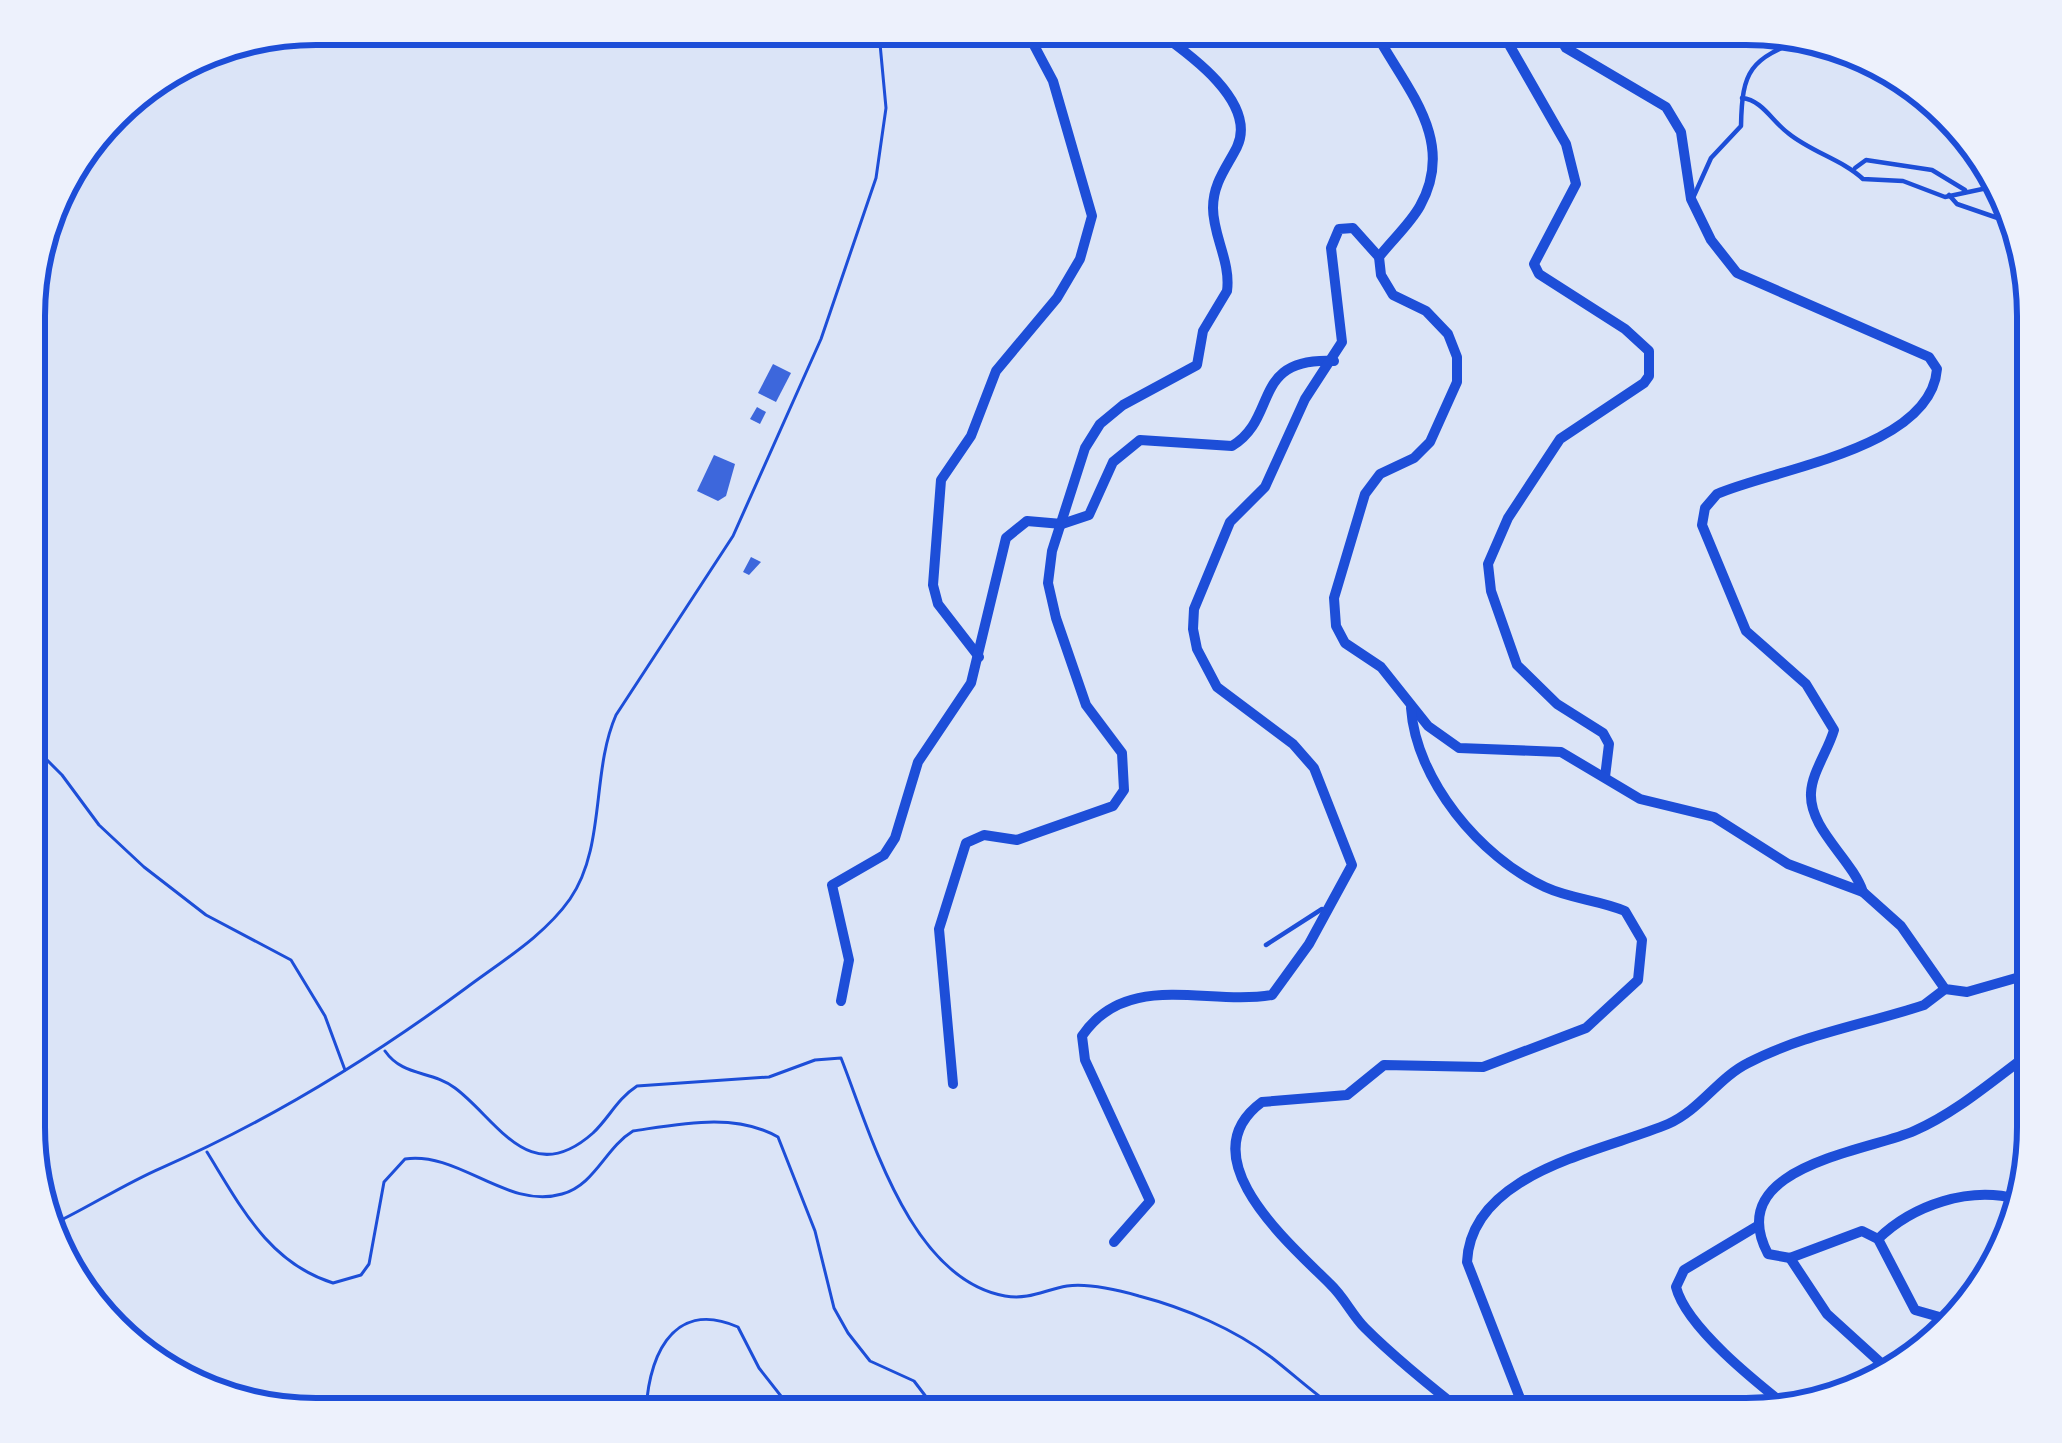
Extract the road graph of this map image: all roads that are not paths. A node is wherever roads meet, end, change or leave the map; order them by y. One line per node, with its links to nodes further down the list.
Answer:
1 (1035, 46): 17 (street)
2 (1177, 46): 16 (street)
3 (1384, 46): 14 (street)
4 (1509, 46): 19 (street)
5 (1565, 46): 12 (street)
6 (1786, 49): 7 (lane)
7 (1742, 98): 8 (lane); 12 (lane)
8 (1855, 168): 10 (lane); 11 (lane)
9 (1984, 187): 10 (lane)
10 (1965, 190): 11 (lane)
11 (1949, 195): 13 (lane)
12 (1691, 200): 20 (street)
13 (1999, 218)
14 (1379, 257): 15 (street); 18 (street)
15 (1334, 361): 16 (street); 21 (street)
16 (1062, 524): 17 (street); 27 (street)
17 (980, 657): 25 (street)
18 (1410, 704): 19 (street); 36 (street)
19 (1605, 777): 20 (street)
20 (1863, 892): 24 (street)
21 (1331, 904): 22 (lane); 31 (street)
22 (1266, 945)
23 (2016, 978): 24 (street)
24 (1945, 988): 37 (street)
25 (841, 1000)
26 (2016, 1062): 29 (street)
27 (952, 1084)
28 (2008, 1196): 30 (street)
29 (1760, 1225): 32 (street); 35 (street)
30 (1878, 1239): 32 (street); 33 (street)
31 (1114, 1242)
32 (1790, 1258): 34 (street)
33 (1940, 1317)
34 (1879, 1362)
35 (1776, 1396)
36 (1447, 1398)
37 (1520, 1398)

